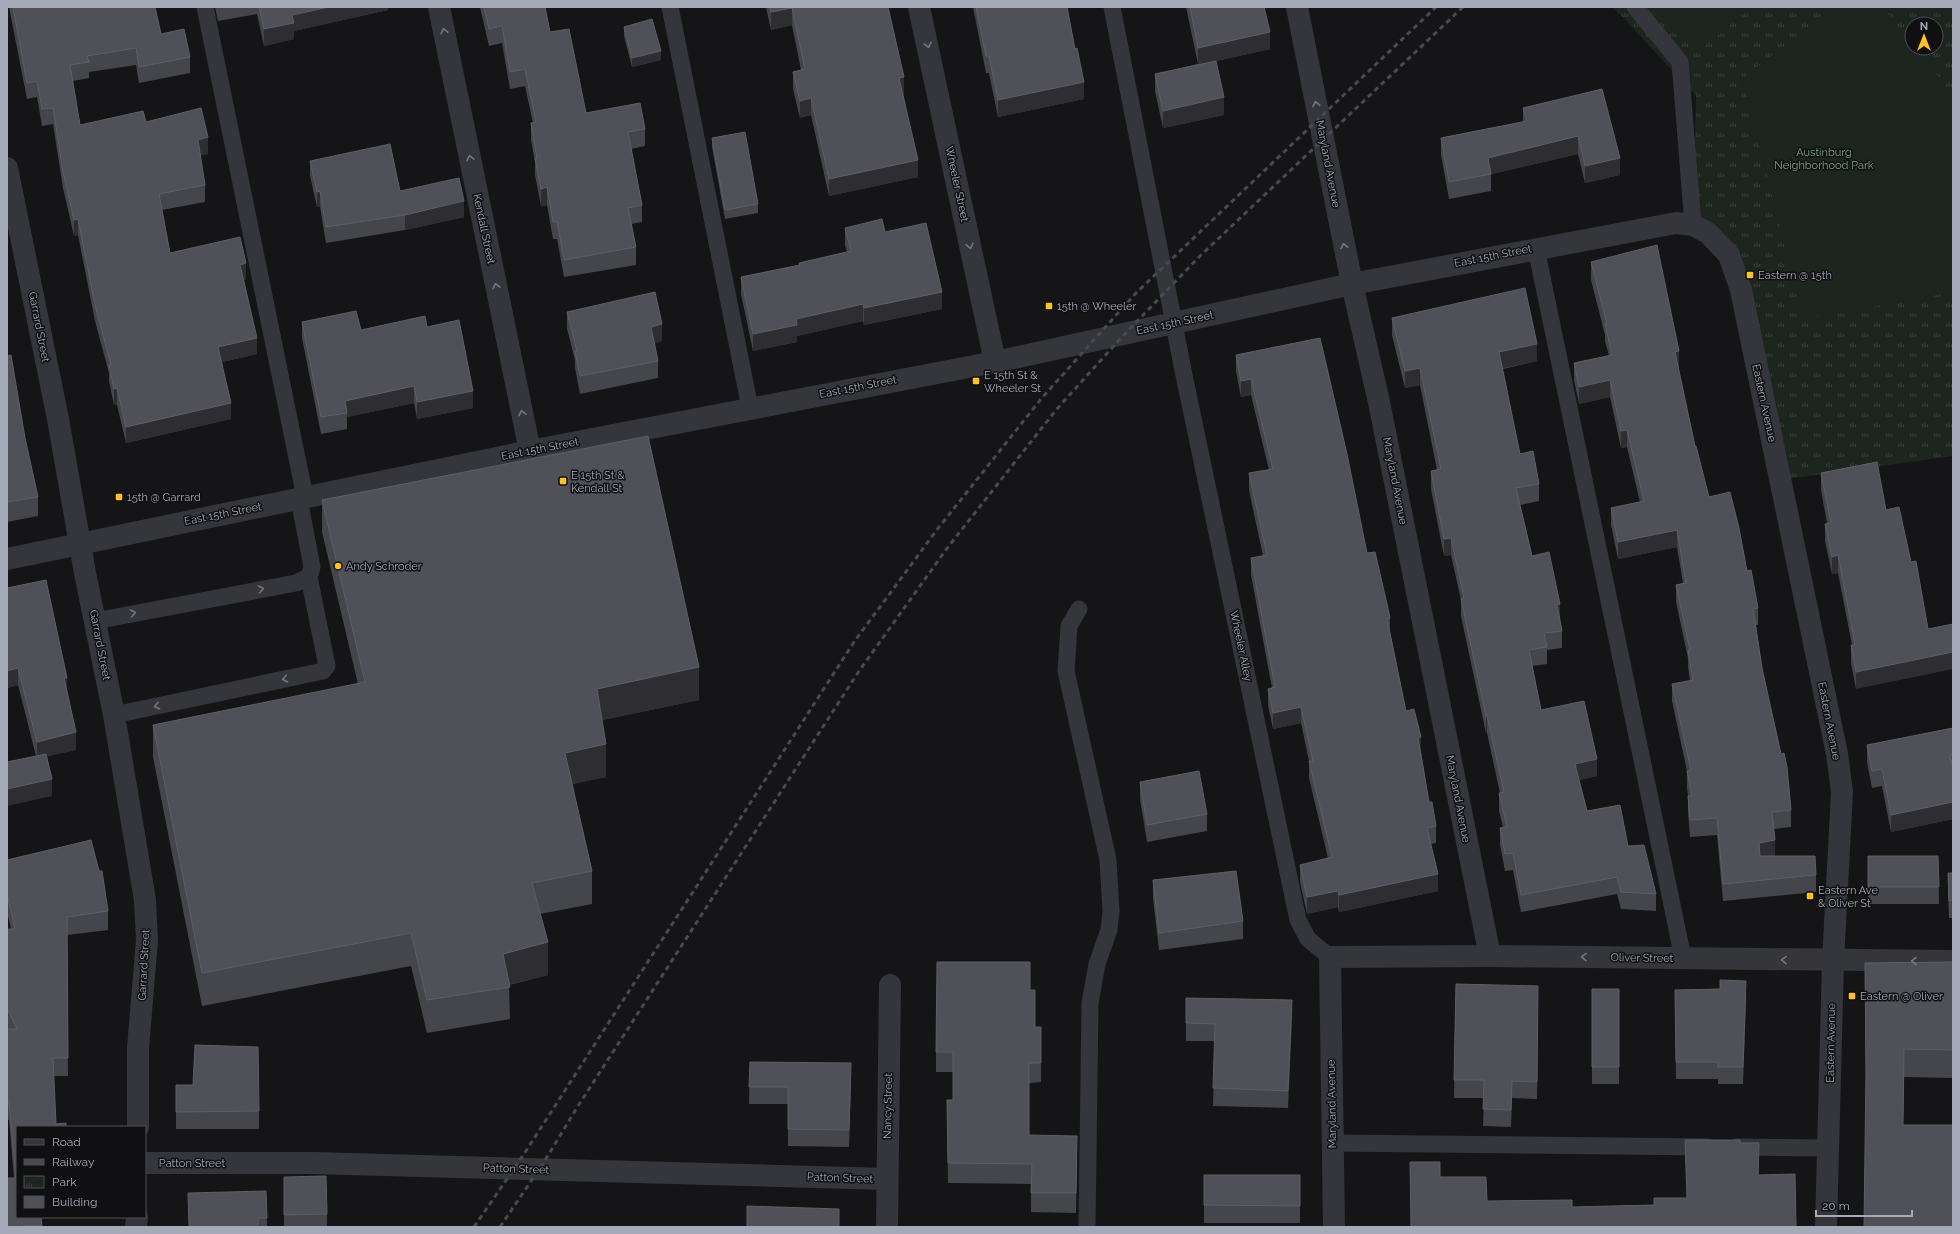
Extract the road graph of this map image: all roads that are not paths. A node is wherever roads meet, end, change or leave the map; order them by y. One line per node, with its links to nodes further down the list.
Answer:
1 (205, 7): 16 (lane)
2 (439, 7): 15 (street, Kendall Street, one-way to 2)
3 (670, 7): 14 (lane)
4 (920, 7): 13 (street, Wheeler Street, one-way to 13)
5 (1112, 7): 12 (lane, Wheeler Alley)
6 (1297, 7): 11 (street, Maryland Avenue, one-way to 6)
7 (1635, 7): 9 (lane)
8 (7, 168): 17 (street, Garrard Street)
9 (1700, 229): 10 (street, East 15th Street); 26 (street, Eastern Avenue)
10 (1536, 248): 11 (street, East 15th Street); 25 (lane)
11 (1352, 284): 12 (street, East 15th Street); 23 (street, Maryland Avenue)
12 (1174, 323): 13 (street, East 15th Street); 24 (lane, Wheeler Alley)
13 (995, 362): 14 (street, East 15th Street)
14 (750, 408): 15 (street, East 15th Street)
15 (530, 451): 16 (street, East 15th Street)
16 (302, 498): 17 (street, East 15th Street); 19 (lane)
17 (79, 543): 18 (street, East 15th Street); 21 (street, Garrard Street)
18 (7, 559)
19 (309, 577): 21 (lane, one-way to 19); 22 (lane, one-way to 22)
20 (1079, 609): 35 (lane)
21 (95, 620): 22 (street, Garrard Street)
22 (114, 715): 29 (street, Garrard Street)
23 (1490, 956): 24 (street, Oliver Street); 25 (street, Oliver Street, one-way to 23)
24 (1330, 957): 30 (street, Maryland Avenue)
25 (1683, 958): 26 (street, Oliver Street, one-way to 25)
26 (1833, 960): 27 (street, Oliver Street, one-way to 26); 31 (street, Eastern Avenue)
27 (1953, 961)
28 (890, 985): 33 (street, Nancy Street)
29 (138, 1126)
30 (1333, 1142): 31 (lane); 36 (street, Maryland Avenue)
31 (1828, 1148): 37 (street, Eastern Avenue)
32 (146, 1163): 33 (street, Patton Street)
33 (887, 1179): 34 (street, Nancy Street)
34 (887, 1227)
35 (1087, 1227)
36 (1334, 1227)
37 (1826, 1227)

